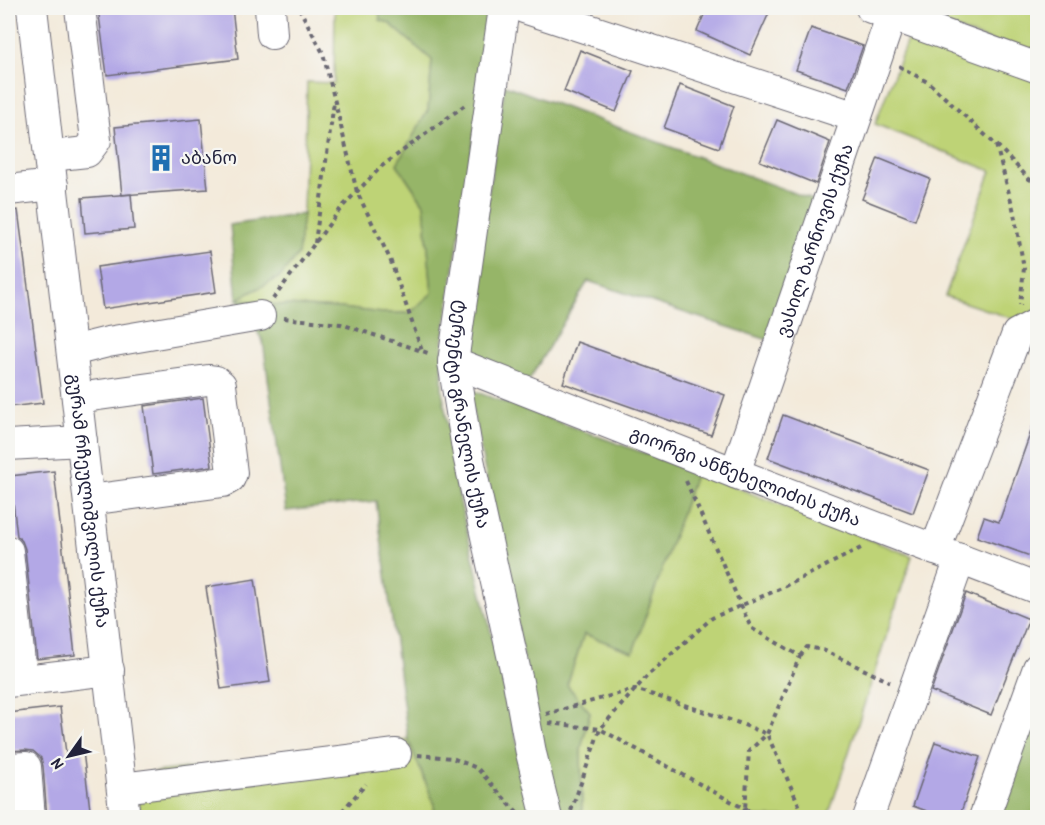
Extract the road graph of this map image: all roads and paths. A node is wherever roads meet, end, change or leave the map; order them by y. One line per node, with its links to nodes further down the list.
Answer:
1 (32, 8): 13 (street, გურამ რჩეულიშვილის ქუჩა)
2 (80, 8): 13 (street)
3 (299, 8): 10 (path)
4 (504, 8): 9 (street, ტერენტი გრანელის ქუჩა)
5 (524, 8): 11 (street)
6 (885, 10): 7 (street, ვასილ ბარნოვის ქუჩა); 8 (street)
7 (878, 53): 11 (street, ვასილ ბარნოვის ქუჩა); 12 (path)
8 (1038, 68)
9 (493, 85): 16 (path); 22 (street, ტერენტი გრანელის ქუჩა)
10 (334, 98): 16 (path); 17 (path)
11 (856, 117): 27 (street, ვასილ ბარნოვის ქუჩა)
12 (996, 145): 14 (path); 19 (path)
13 (51, 170): 15 (street); 20 (street, გურამ რჩეულიშვილის ქუჩა)
14 (1038, 184)
15 (8, 190)
16 (357, 192): 17 (path); 21 (path)
17 (314, 244): 18 (path)
18 (260, 316): 20 (street); 21 (path)
19 (1027, 329): 31 (street)
20 (72, 351): 23 (street, გურამ რჩეულიშვილის ქუჩა)
21 (422, 351): 22 (path)
22 (453, 362): 26 (street, გიორგი ანწეხელიძის ქუჩა); 40 (street, ტერენტი გრანელის ქუჩა)
23 (84, 397): 24 (street, გურამ რჩეულიშვილის ქუჩა); 28 (street); 28 (street)
24 (82, 441): 25 (street); 28 (street, გურამ რჩეულიშვილის ქუჩა)
25 (8, 445)
26 (672, 448): 27 (street, გიორგი ანწეხელიძის ქუჩა); 33 (path)
27 (735, 473): 29 (street, გიორგი ანწეხელიძის ქუჩა)
28 (97, 499): 36 (street, გურამ რჩეულიშვილის ქუჩა)
29 (891, 533): 31 (street, გიორგი ანწეხელიძის ქუჩა); 33 (path)
30 (8, 551): 37 (street)
31 (948, 554): 32 (street, გიორგი ანწეხელიძის ქუჩა); 39 (street)
32 (1038, 589)
33 (740, 606): 34 (path); 38 (path)
34 (800, 656): 39 (path); 42 (path)
35 (1038, 668): 57 (street)
36 (109, 670): 37 (street); 45 (street, გურამ რჩეულიშვილის ქუჩა)
37 (15, 681)
38 (635, 689): 40 (path); 41 (path); 42 (path)
39 (913, 693): 47 (street)
40 (525, 720): 41 (path); 52 (street, ტერენტი გრანელის ქუჩა)
41 (600, 729): 46 (path); 53 (path)
42 (767, 734): 46 (path); 56 (path)
43 (396, 754): 45 (street); 50 (path); 51 (path)
44 (8, 768): 48 (street)
45 (122, 788): 49 (street, გურამ რჩეულიშვილის ქუჩა)
46 (745, 809): 54 (path); 55 (path)
47 (874, 816)
48 (30, 818)
49 (125, 818)
50 (336, 818)
51 (522, 818)
52 (547, 818)
53 (569, 818)
54 (742, 818)
55 (763, 818)
56 (805, 818)
57 (984, 818)

